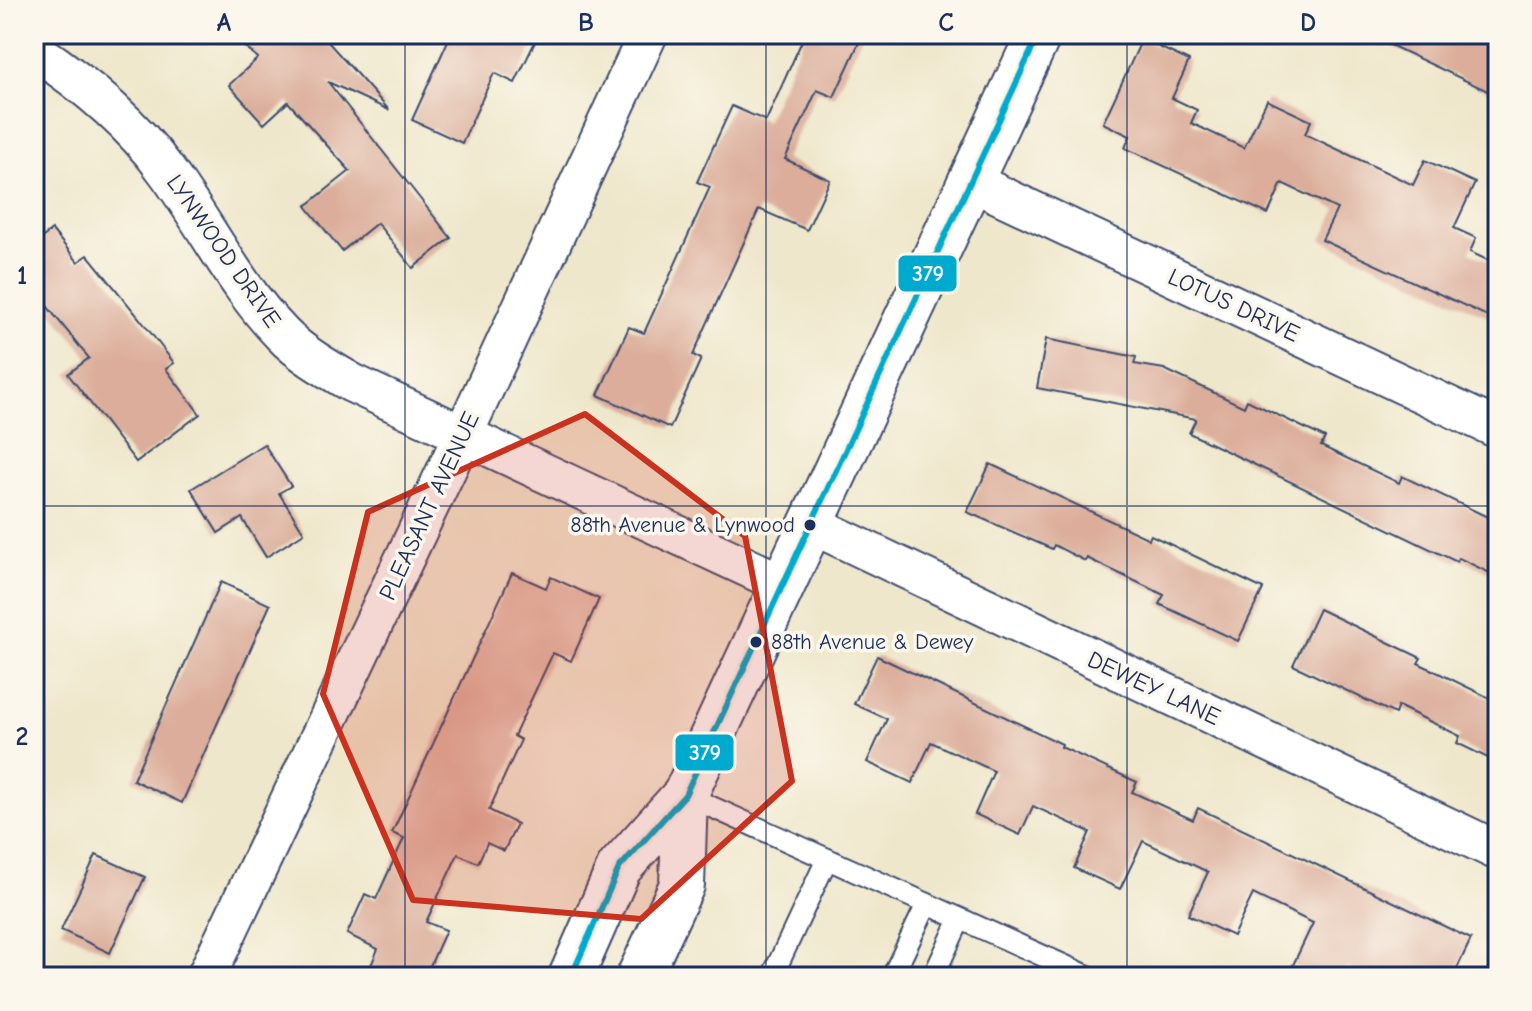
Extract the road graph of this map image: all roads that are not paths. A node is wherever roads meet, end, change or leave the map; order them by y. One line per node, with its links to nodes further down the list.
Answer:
1 (648, 34): 6 (street, PLEASANT AVENUE)
2 (1039, 34): 4 (street)
3 (34, 50): 6 (street, LYNWOOD DRIVE)
4 (970, 181): 5 (street, LOTUS DRIVE); 7 (street)
5 (1498, 429)
6 (463, 435): 8 (street, LYNWOOD DRIVE); 14 (street, PLEASANT AVENUE)
7 (811, 524): 8 (street); 10 (street, DEWEY LANE)
8 (783, 584): 9 (street)
9 (685, 795): 11 (lane); 15 (street); 16 (street)
10 (1498, 851)
11 (827, 859): 12 (lane); 17 (lane)
12 (927, 904): 13 (lane); 18 (lane)
13 (960, 919): 19 (lane); 20 (lane)
14 (206, 977)
15 (571, 977)
16 (639, 977)
17 (772, 977)
18 (892, 977)
19 (933, 977)
20 (1090, 977)

